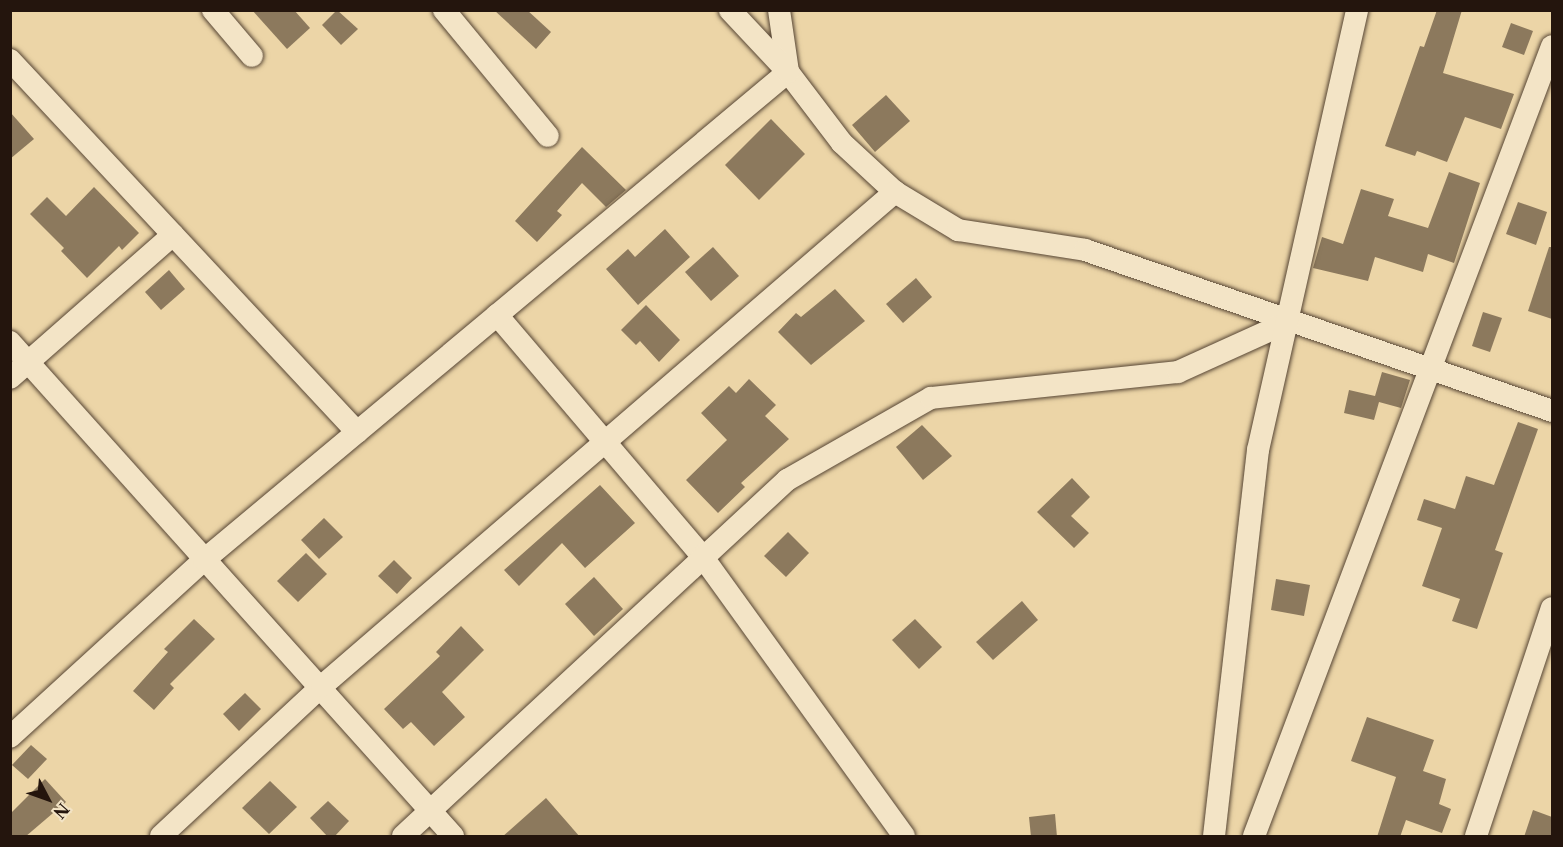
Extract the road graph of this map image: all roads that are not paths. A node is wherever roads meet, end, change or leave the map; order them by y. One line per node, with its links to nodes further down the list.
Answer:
1 (213, 10): 7 (street)
2 (444, 10): 10 (street)
3 (730, 10): 9 (street)
4 (778, 10): 9 (street)
5 (1357, 10): 14 (street)
6 (1552, 46): 17 (street)
7 (252, 56)
8 (10, 60): 12 (street)
9 (788, 72): 11 (street); 13 (street)
10 (548, 136)
11 (895, 192): 14 (street); 21 (street)
12 (173, 235): 16 (street); 20 (street)
13 (497, 315): 20 (street); 21 (street)
14 (1288, 322): 17 (street); 22 (street); 32 (street)
15 (10, 342): 16 (street)
16 (28, 362): 18 (street); 23 (street)
17 (1430, 370): 19 (street); 33 (street)
18 (10, 378)
19 (1552, 411)
20 (357, 432): 23 (street)
21 (604, 442): 22 (street); 25 (street)
22 (702, 556): 27 (street); 31 (street)
23 (204, 560): 25 (street); 26 (street)
24 (1552, 608): 34 (street)
25 (322, 686): 27 (street); 28 (street)
26 (10, 737)
27 (432, 810): 29 (street); 30 (street)
28 (161, 837)
29 (403, 837)
30 (453, 837)
31 (904, 837)
32 (1214, 837)
33 (1254, 837)
34 (1476, 837)

